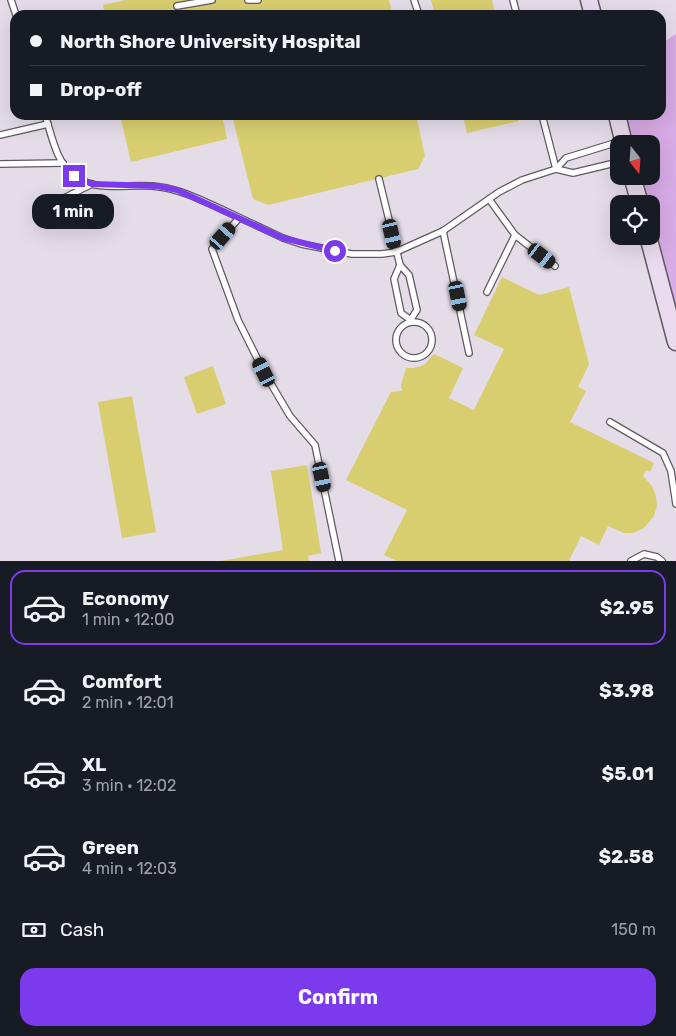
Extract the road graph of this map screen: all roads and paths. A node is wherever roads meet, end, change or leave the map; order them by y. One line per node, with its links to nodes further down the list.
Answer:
1 (212, 0): 4 (lane)
2 (248, 0): 3 (lane)
3 (258, 0)
4 (177, 6)
5 (47, 120): 8 (lane)
6 (543, 120): 15 (lane)
7 (618, 120): 10 (main road)
8 (48, 124): 9 (lane); 12 (lane)
9 (0, 134)
10 (621, 135)
11 (610, 146): 15 (lane)
12 (63, 163): 13 (lane); 17 (lane)
13 (0, 164)
14 (610, 164): 15 (lane)
15 (556, 168): 18 (lane)
16 (379, 178): 24 (lane)
17 (92, 184): 19 (lane); 20 (lane)
18 (489, 199): 21 (lane); 22 (lane)
19 (58, 201)
20 (239, 218): 24 (lane); 33 (lane)
21 (443, 231): 24 (lane); 30 (lane)
22 (514, 235): 26 (lane); 27 (lane)
23 (650, 245): 29 (main road)
24 (396, 252): 25 (lane)
25 (400, 265): 28 (lane); 28 (lane)
26 (555, 266)
27 (487, 292)
28 (411, 320): 28 (lane)
29 (676, 342)
30 (469, 353)
31 (610, 422): 32 (lane)
32 (676, 504)
33 (339, 561)
34 (632, 561): 35 (lane)
35 (662, 561)

